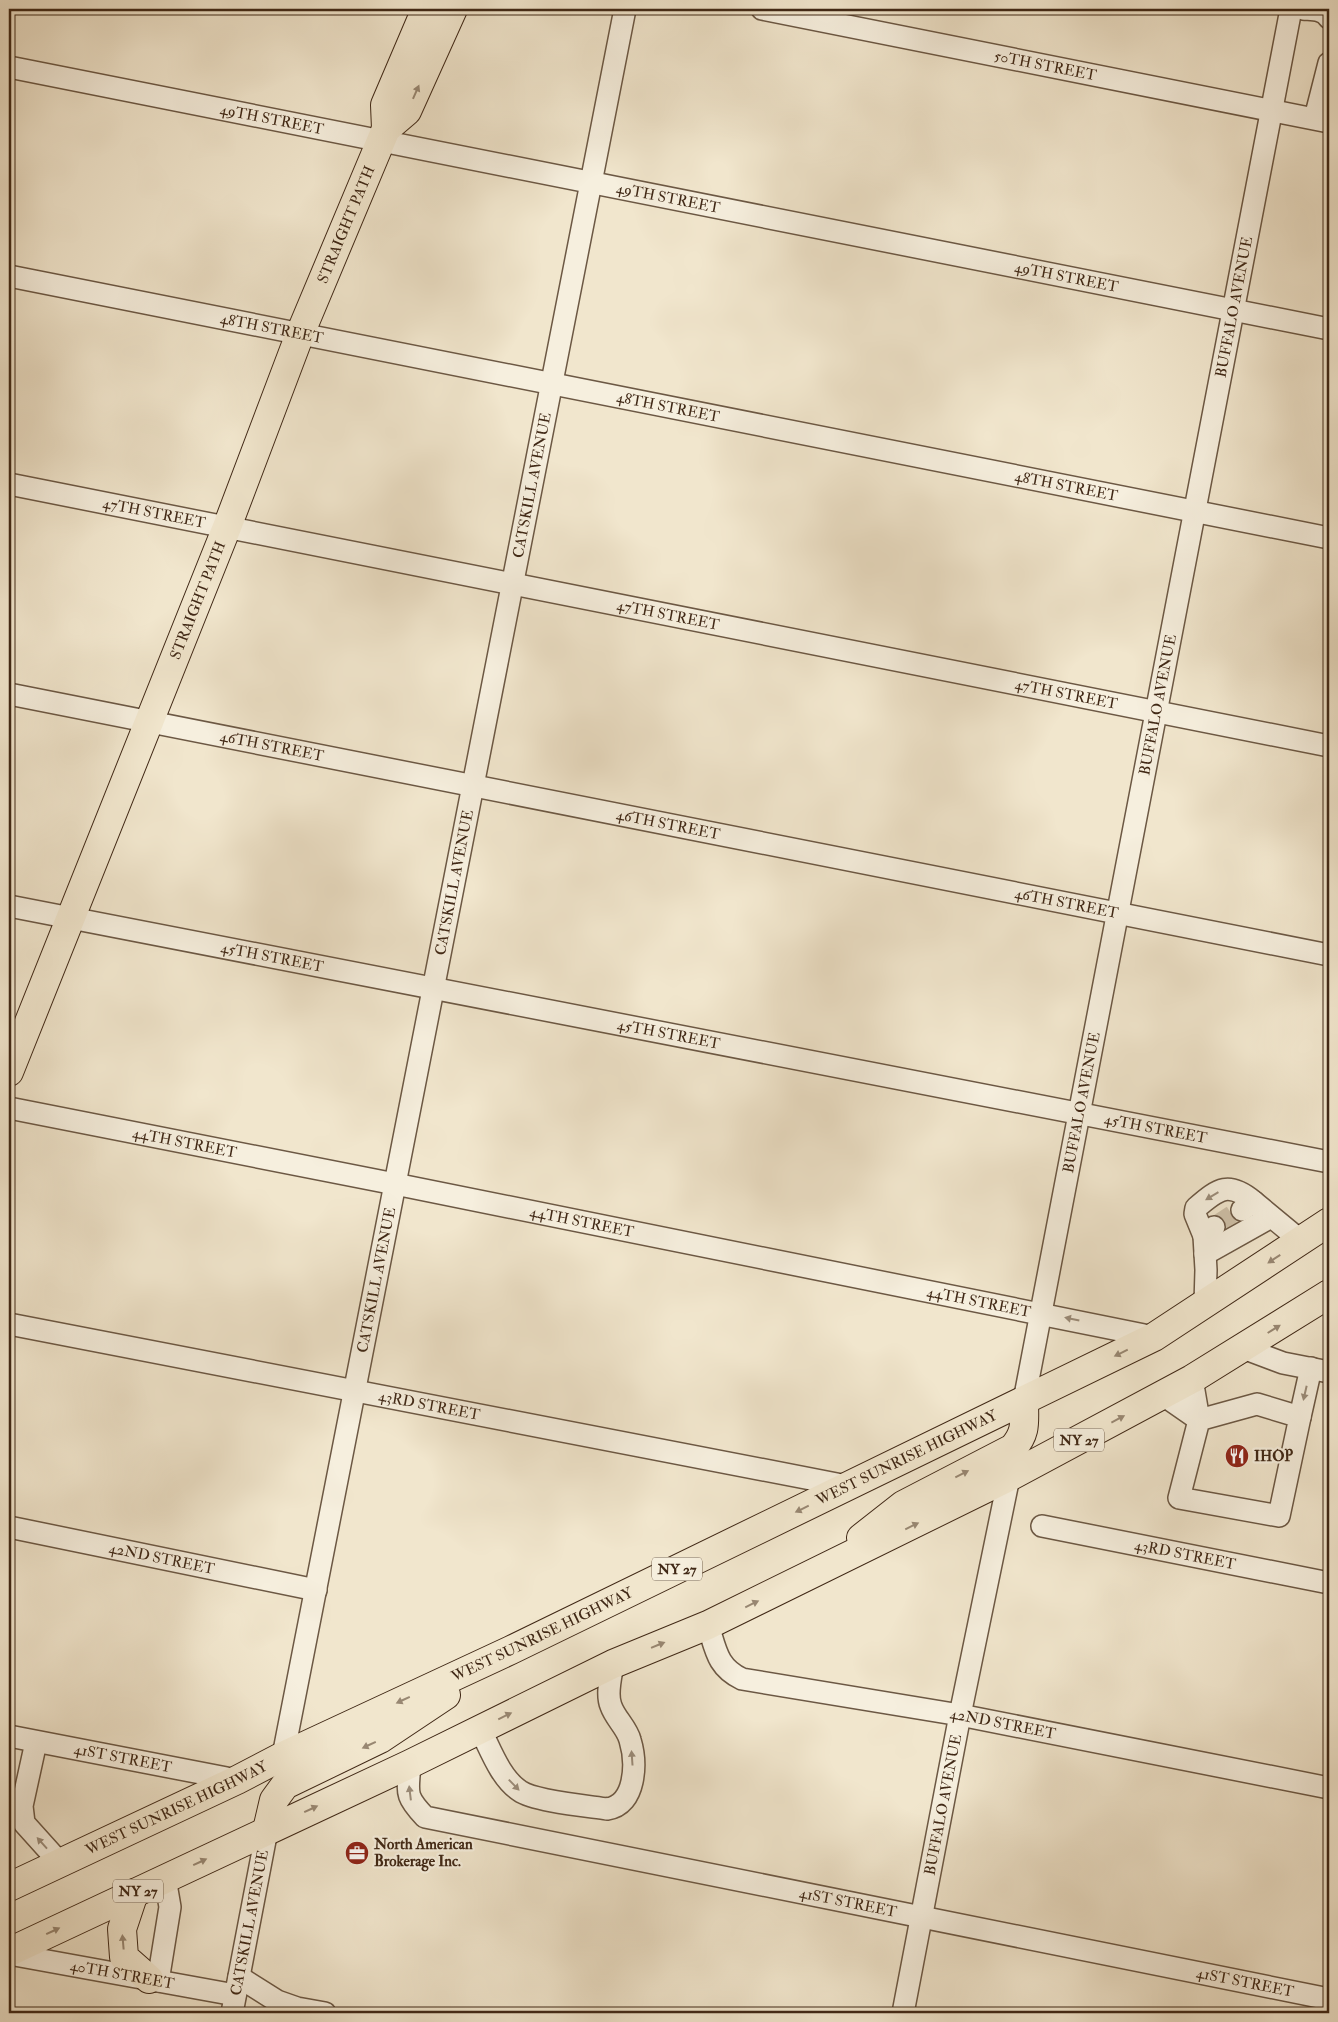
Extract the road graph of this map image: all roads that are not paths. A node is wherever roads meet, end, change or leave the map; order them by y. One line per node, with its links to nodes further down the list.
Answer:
1 (426, 9): 12 (main road, STRAIGHT PATH)
2 (453, 9): 12 (main road, STRAIGHT PATH, one-way to 2)
3 (625, 9): 13 (street, CATSKILL AVENUE)
4 (762, 9): 10 (street, 50TH STREET)
5 (1291, 9): 10 (street, BUFFALO AVENUE)
6 (1303, 9): 7 (street)
7 (1329, 18)
8 (1329, 63): 11 (street)
9 (9, 66): 12 (street, 49TH STREET)
10 (1273, 109): 11 (street, 50TH STREET); 15 (street, BUFFALO AVENUE)
11 (1322, 120)
12 (384, 135): 13 (street, 49TH STREET); 17 (main road, STRAIGHT PATH)
13 (591, 183): 15 (street, 49TH STREET); 18 (street, CATSKILL AVENUE)
14 (9, 276): 17 (street, 48TH STREET)
15 (1234, 309): 16 (street, 49TH STREET); 20 (street, BUFFALO AVENUE)
16 (1329, 328)
17 (300, 334): 18 (street, 48TH STREET); 21 (main road, STRAIGHT PATH)
18 (552, 384): 20 (street, 48TH STREET); 23 (street, CATSKILL AVENUE)
19 (9, 484): 21 (street, 47TH STREET)
20 (1195, 512): 22 (street, 48TH STREET); 25 (street, BUFFALO AVENUE)
21 (227, 527): 23 (street, 47TH STREET); 26 (main road, STRAIGHT PATH)
22 (1329, 538)
23 (512, 584): 25 (street, 47TH STREET); 28 (street, CATSKILL AVENUE)
24 (9, 694): 26 (street, 46TH STREET)
25 (1156, 712): 27 (street, 47TH STREET); 30 (street, BUFFALO AVENUE)
26 (148, 722): 28 (street, 46TH STREET); 31 (main road, STRAIGHT PATH)
27 (1329, 746)
28 (473, 786): 30 (street, 46TH STREET); 33 (street, CATSKILL AVENUE)
29 (9, 906): 31 (street, 45TH STREET)
30 (1118, 913): 32 (street, 46TH STREET); 36 (street, BUFFALO AVENUE)
31 (71, 919): 33 (street, 45TH STREET); 34 (main road, STRAIGHT PATH)
32 (1329, 955)
33 (433, 989): 36 (street, 45TH STREET); 38 (street, CATSKILL AVENUE)
34 (9, 1072)
35 (9, 1108): 38 (street, 44TH STREET)
36 (1079, 1114): 37 (street, 45TH STREET); 45 (street, BUFFALO AVENUE)
37 (1329, 1162)
38 (395, 1184): 45 (street, 44TH STREET); 51 (street, CATSKILL AVENUE)
39 (1271, 1217): 41 (street); 41 (street, one-way to 41); 42 (street)
40 (1329, 1222): 42 (main road, WEST SUNRISE HIGHWAY / NY 27)
41 (1208, 1239): 44 (street)
42 (1301, 1241): 44 (main road, WEST SUNRISE HIGHWAY / NY 27, one-way to 44)
43 (1329, 1294): 48 (main road, NY 27, one-way to 43)
44 (1205, 1304): 47 (main road, WEST SUNRISE HIGHWAY / NY 27)
45 (1041, 1313): 47 (street, 44TH STREET, one-way to 45); 53 (street, BUFFALO AVENUE)
46 (9, 1324): 51 (street, 43RD STREET)
47 (1154, 1337): 53 (main road, WEST SUNRISE HIGHWAY / NY 27, one-way to 53)
48 (1243, 1348): 49 (street); 50 (main road, NY 27)
49 (1320, 1370): 54 (street, one-way to 54)
50 (1192, 1379): 52 (main road, NY 27); 55 (street)
51 (354, 1391): 57 (street, 43RD STREET); 62 (street, CATSKILL AVENUE)
52 (1163, 1395): 55 (street); 56 (main road, NY 27, one-way to 52)
53 (1024, 1401): 57 (main road, WEST SUNRISE HIGHWAY / NY 27); 60 (main road, one-way to 53)
54 (1300, 1417): 55 (street); 55 (street)
55 (1199, 1420)
56 (1009, 1478): 60 (main road, NY 27, one-way to 56); 66 (street, BUFFALO AVENUE)
57 (848, 1486): 64 (main road, WEST SUNRISE HIGHWAY / NY 27, one-way to 64)
58 (1042, 1526): 61 (street, 43RD STREET)
59 (9, 1528): 62 (street, 42ND STREET)
60 (821, 1571): 63 (main road, NY 27, one-way to 60)
61 (1329, 1583)
62 (316, 1590): 70 (street, CATSKILL AVENUE)
63 (708, 1625): 65 (main road, NY 27, one-way to 63); 66 (street, 42ND STREET)
64 (511, 1650): 70 (main road, WEST SUNRISE HIGHWAY / NY 27, one-way to 70); 74 (main road, one-way to 74)
65 (613, 1664): 67 (main road, NY 27, one-way to 65); 67 (street, one-way to 65)
66 (960, 1715): 73 (street, 42ND STREET); 79 (street, BUFFALO AVENUE)
67 (480, 1729): 71 (main road, NY 27)
68 (9, 1736): 69 (street, 41ST STREET)
69 (36, 1742): 72 (street, 41ST STREET); 75 (street, one-way to 69)
70 (283, 1756): 72 (main road, WEST SUNRISE HIGHWAY / NY 27)
71 (410, 1764): 74 (main road, NY 27, one-way to 71); 79 (street, 41ST STREET, one-way to 71)
72 (237, 1780): 75 (main road, WEST SUNRISE HIGHWAY / NY 27)
73 (1329, 1788)
74 (267, 1830): 76 (main road, NY 27, one-way to 74); 82 (street, CATSKILL AVENUE)
75 (60, 1864): 77 (main road, WEST SUNRISE HIGHWAY / NY 27)
76 (165, 1878): 78 (main road, NY 27); 81 (street)
77 (9, 1887)
78 (134, 1893): 80 (main road, NY 27, one-way to 78); 81 (main road, one-way to 78)
79 (921, 1917): 83 (street, 41ST STREET); 85 (street, BUFFALO AVENUE)
80 (9, 1953): 81 (street, 40TH STREET)
81 (154, 1980): 82 (street, 40TH STREET)
82 (235, 1995): 84 (street, 40TH STREET)
83 (1329, 1999)
84 (326, 2013)
85 (903, 2013)

